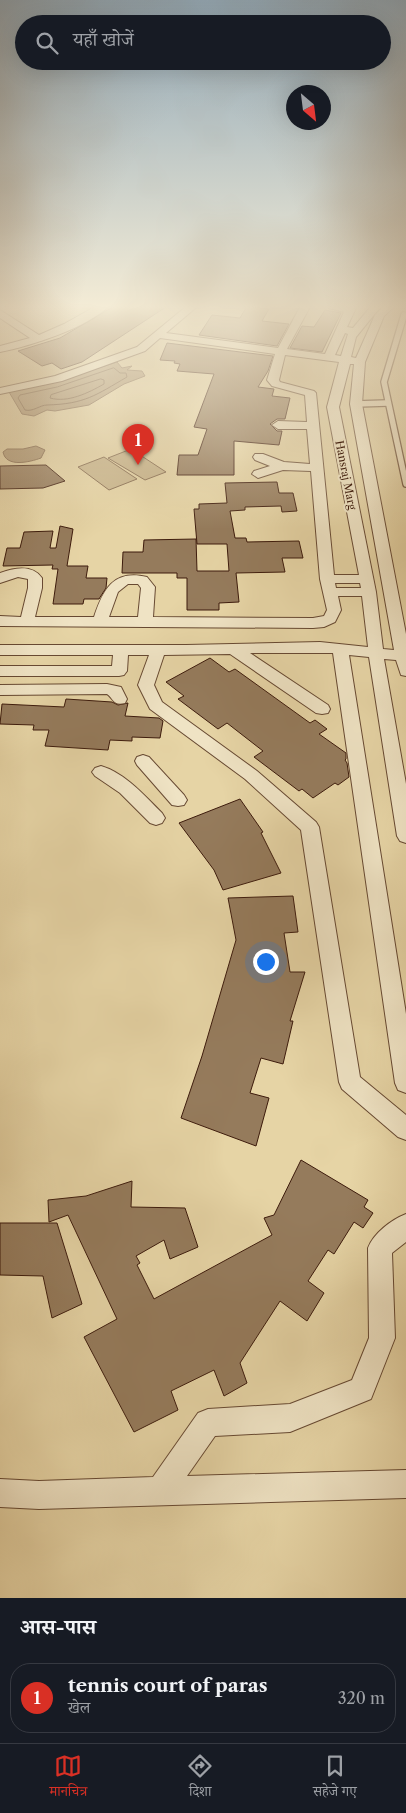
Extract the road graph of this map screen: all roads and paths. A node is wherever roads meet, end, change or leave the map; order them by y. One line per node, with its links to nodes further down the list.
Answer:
1 (55, 380): 6 (street)
2 (273, 380): 10 (street)
3 (339, 380): 18 (street, Hansraj Marg)
4 (358, 380): 8 (street, Hansraj Marg)
5 (384, 380): 7 (lane)
6 (0, 391)
7 (387, 403): 8 (lane); 15 (lane)
8 (356, 404): 29 (street, Hansraj Marg)
9 (278, 425): 10 (street)
10 (312, 426): 13 (street)
11 (259, 457): 12 (street)
12 (282, 466): 13 (street); 14 (street)
13 (316, 468): 17 (street)
14 (258, 474)
15 (406, 484)
16 (0, 579): 20 (street)
17 (329, 585): 18 (street); 22 (street)
18 (367, 585): 28 (street, Hansraj Marg)
19 (0, 621): 20 (street)
20 (27, 621): 21 (street)
21 (100, 622): 22 (street); 22 (street)
22 (145, 622)
23 (233, 648): 24 (street); 27 (street); 34 (street)
24 (340, 648): 28 (street); 40 (street)
25 (0, 650): 26 (street)
26 (121, 650): 27 (street); 30 (street)
27 (158, 650): 41 (street)
28 (376, 655): 29 (street); 39 (street, Hansraj Marg)
29 (404, 655): 31 (street, Hansraj Marg)
30 (0, 671)
31 (406, 671)
32 (0, 690): 33 (street)
33 (119, 698)
34 (322, 710)
35 (143, 761): 37 (street)
36 (101, 772): 38 (street)
37 (178, 800)
38 (156, 818)
39 (406, 836)
40 (406, 1083)
41 (406, 1129)
42 (406, 1226): 44 (street)
43 (406, 1484): 44 (street)
44 (160, 1492): 45 (street)
45 (0, 1493)

